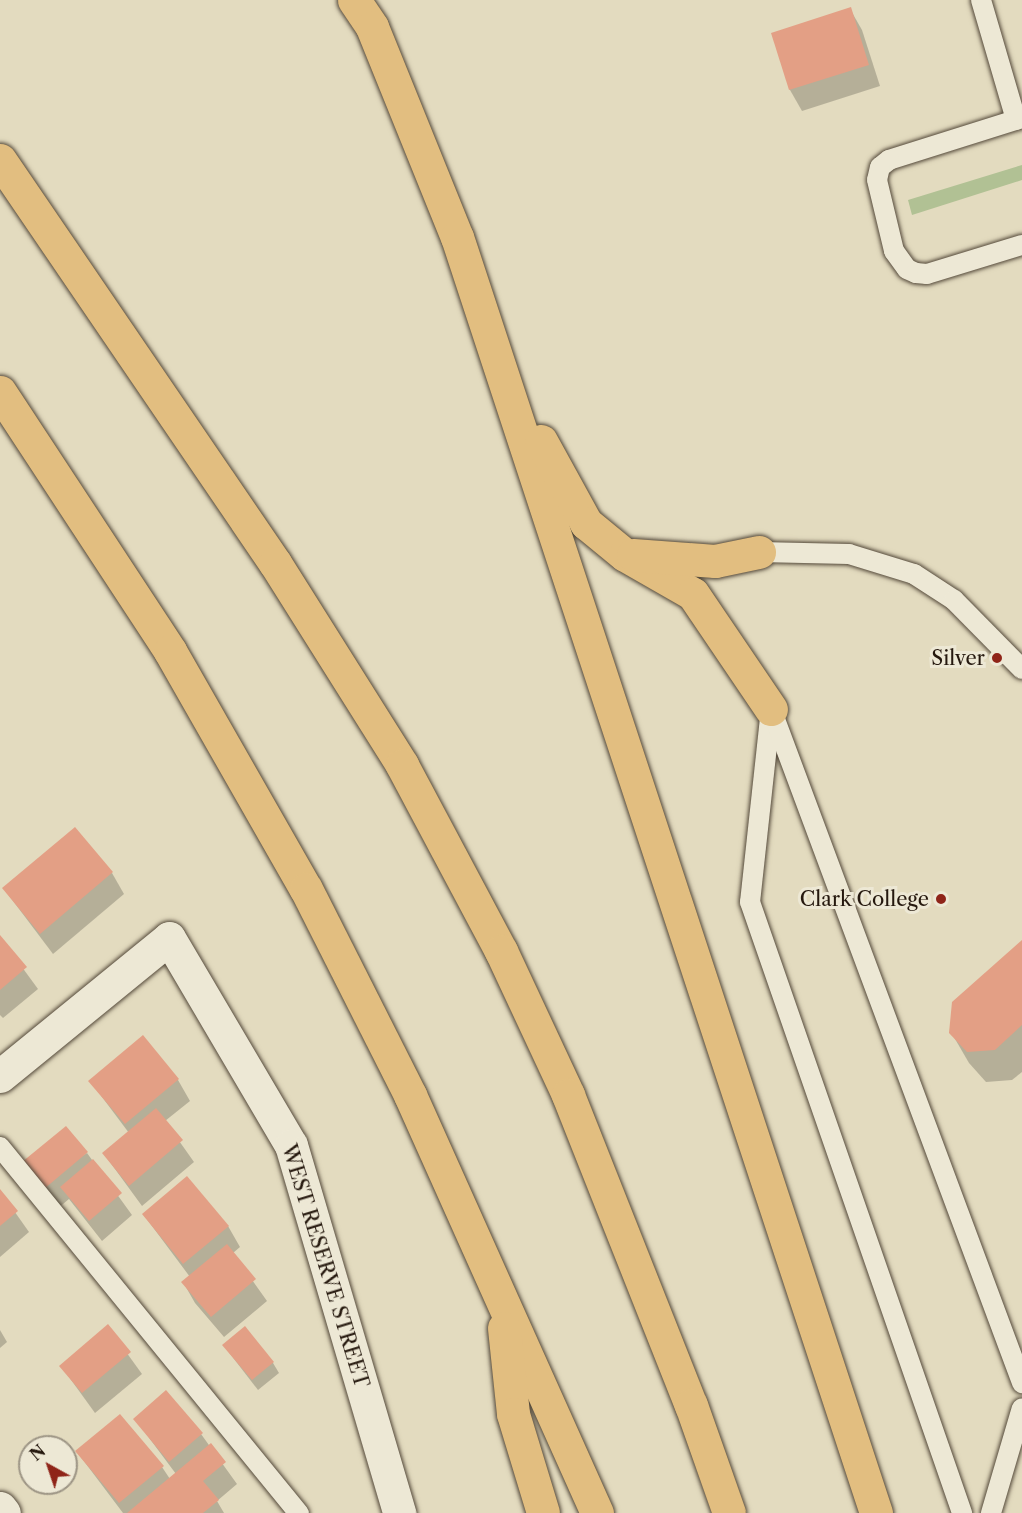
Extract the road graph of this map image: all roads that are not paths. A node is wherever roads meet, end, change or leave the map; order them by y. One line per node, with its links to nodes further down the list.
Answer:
1 (354, 0): 6 (highway)
2 (981, 0): 3 (lane)
3 (1019, 119): 5 (lane)
4 (0, 160): 23 (highway)
5 (1022, 245)
6 (503, 373): 9 (highway); 24 (highway)
7 (0, 392): 14 (highway)
8 (759, 552): 9 (highway); 10 (lane)
9 (625, 555): 11 (highway)
10 (1022, 669)
11 (771, 709): 15 (lane); 25 (lane)
12 (0, 1076): 20 (street, WEST RESERVE STREET)
13 (0, 1148): 19 (lane)
14 (501, 1302): 21 (highway); 22 (highway)
15 (1022, 1383)
16 (1022, 1408): 26 (lane)
17 (0, 1508): 18 (street)
18 (4, 1513)
19 (299, 1513)
20 (399, 1513)
21 (543, 1513)
22 (597, 1513)
23 (729, 1513)
24 (876, 1513)
25 (962, 1513)
26 (990, 1513)

